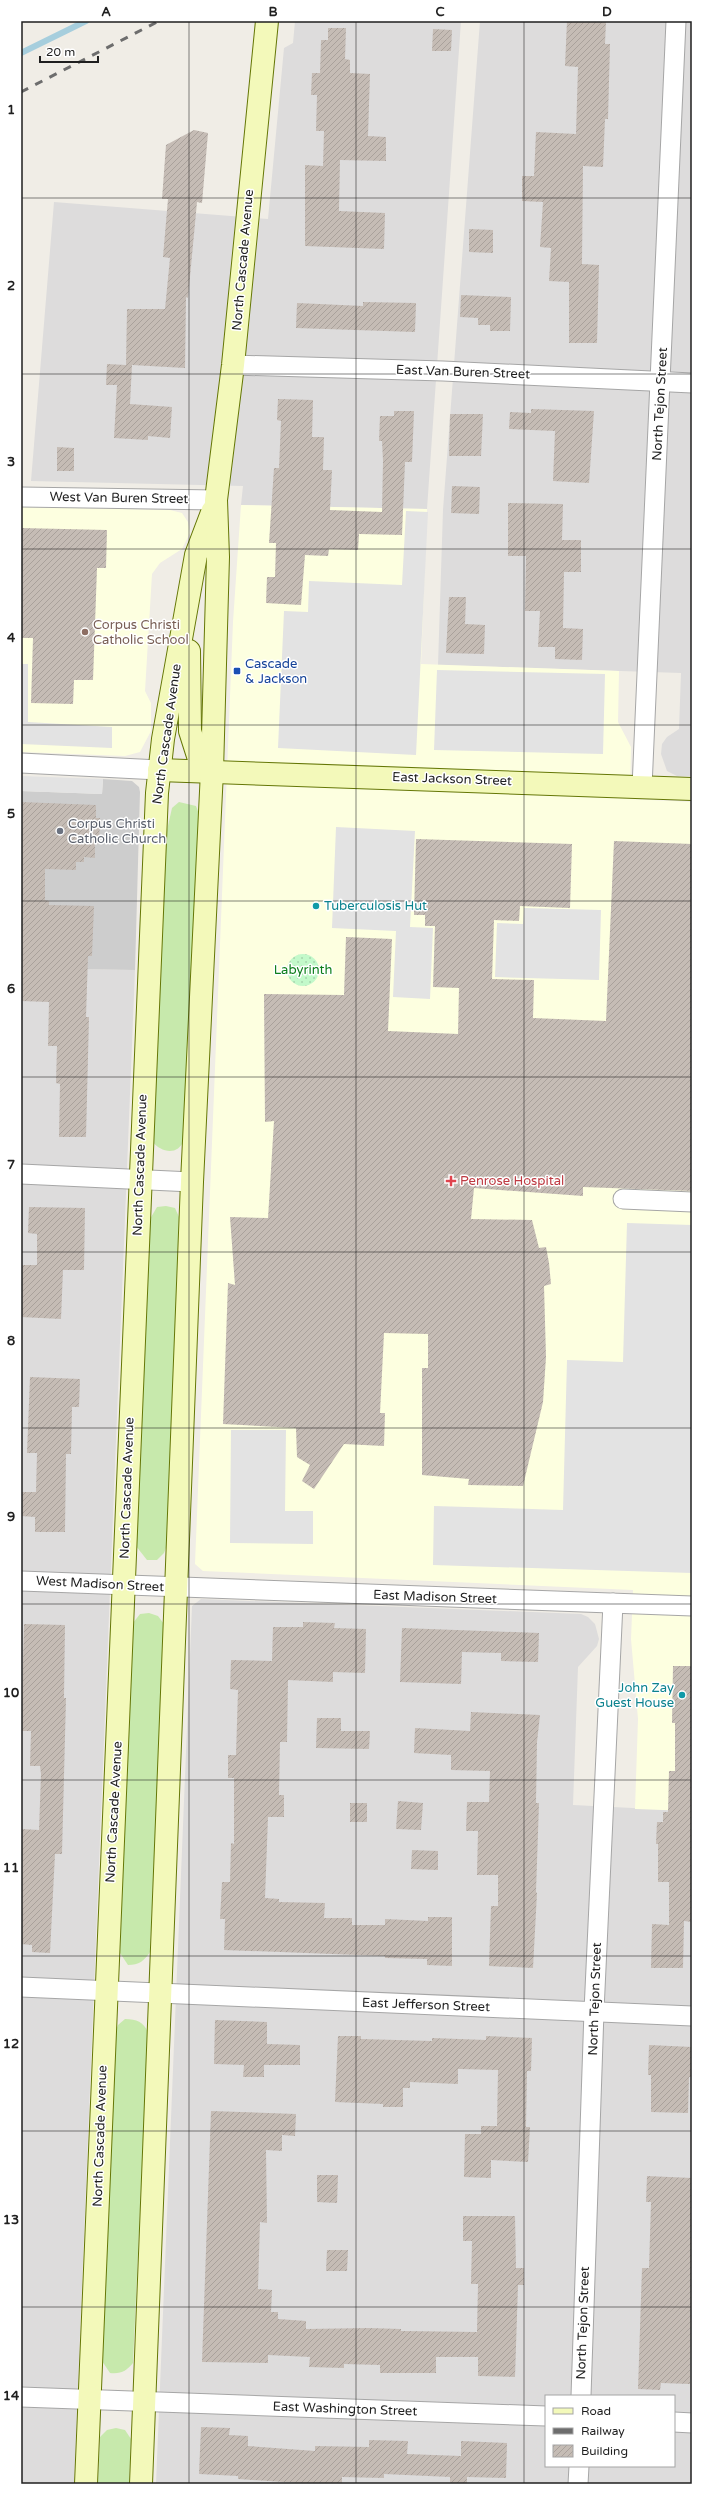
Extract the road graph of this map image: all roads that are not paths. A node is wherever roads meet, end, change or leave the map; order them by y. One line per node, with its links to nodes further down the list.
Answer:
1 (267, 21): 3 (main road, North Cascade Avenue)
2 (676, 21): 4 (street, North Tejon Street)
3 (233, 364): 4 (street, East Van Buren Street); 7 (main road, North Cascade Avenue)
4 (661, 382): 5 (street, East Van Buren Street); 12 (street, North Tejon Street)
5 (692, 383)
6 (21, 497): 7 (street, West Van Buren Street)
7 (216, 500): 8 (main road, North Cascade Avenue); 11 (main road, North Cascade Avenue)
8 (187, 603): 10 (main road, North Cascade Avenue); 11 (main road)
9 (21, 763): 10 (street)
10 (159, 770): 11 (main road, East Jackson Street); 15 (main road, North Cascade Avenue)
11 (212, 772): 12 (main road, East Jackson Street); 16 (main road, North Cascade Avenue)
12 (642, 787): 13 (main road, East Jackson Street)
13 (692, 789)
14 (21, 1174): 15 (street)
15 (139, 1180): 16 (street); 20 (main road, North Cascade Avenue)
16 (192, 1182): 21 (main road, North Cascade Avenue)
17 (623, 1199): 18 (street)
18 (692, 1202)
19 (21, 1581): 20 (street, West Madison Street)
20 (124, 1586): 21 (street, West Madison Street); 25 (main road, North Cascade Avenue)
21 (178, 1588): 22 (street, East Madison Street); 26 (main road, North Cascade Avenue)
22 (613, 1602): 23 (street, East Madison Street); 27 (street, North Tejon Street)
23 (692, 1606)
24 (21, 1987): 25 (street, East Jefferson Street)
25 (106, 1991): 26 (street, East Jefferson Street); 31 (main road, North Cascade Avenue)
26 (160, 1993): 27 (street, East Jefferson Street); 32 (main road, North Cascade Avenue)
27 (594, 2011): 28 (street, East Jefferson Street); 29 (street, North Tejon Street)
28 (692, 2016)
29 (581, 2395)
30 (21, 2397): 31 (street, East Washington Street)
31 (90, 2400): 32 (street, East Washington Street); 37 (main road, North Cascade Avenue)
32 (144, 2403): 33 (street, East Washington Street); 38 (main road, North Cascade Avenue)
33 (545, 2416)
34 (675, 2422): 35 (street)
35 (692, 2423)
36 (579, 2467): 39 (street)
37 (86, 2484)
38 (141, 2484)
39 (578, 2484)

